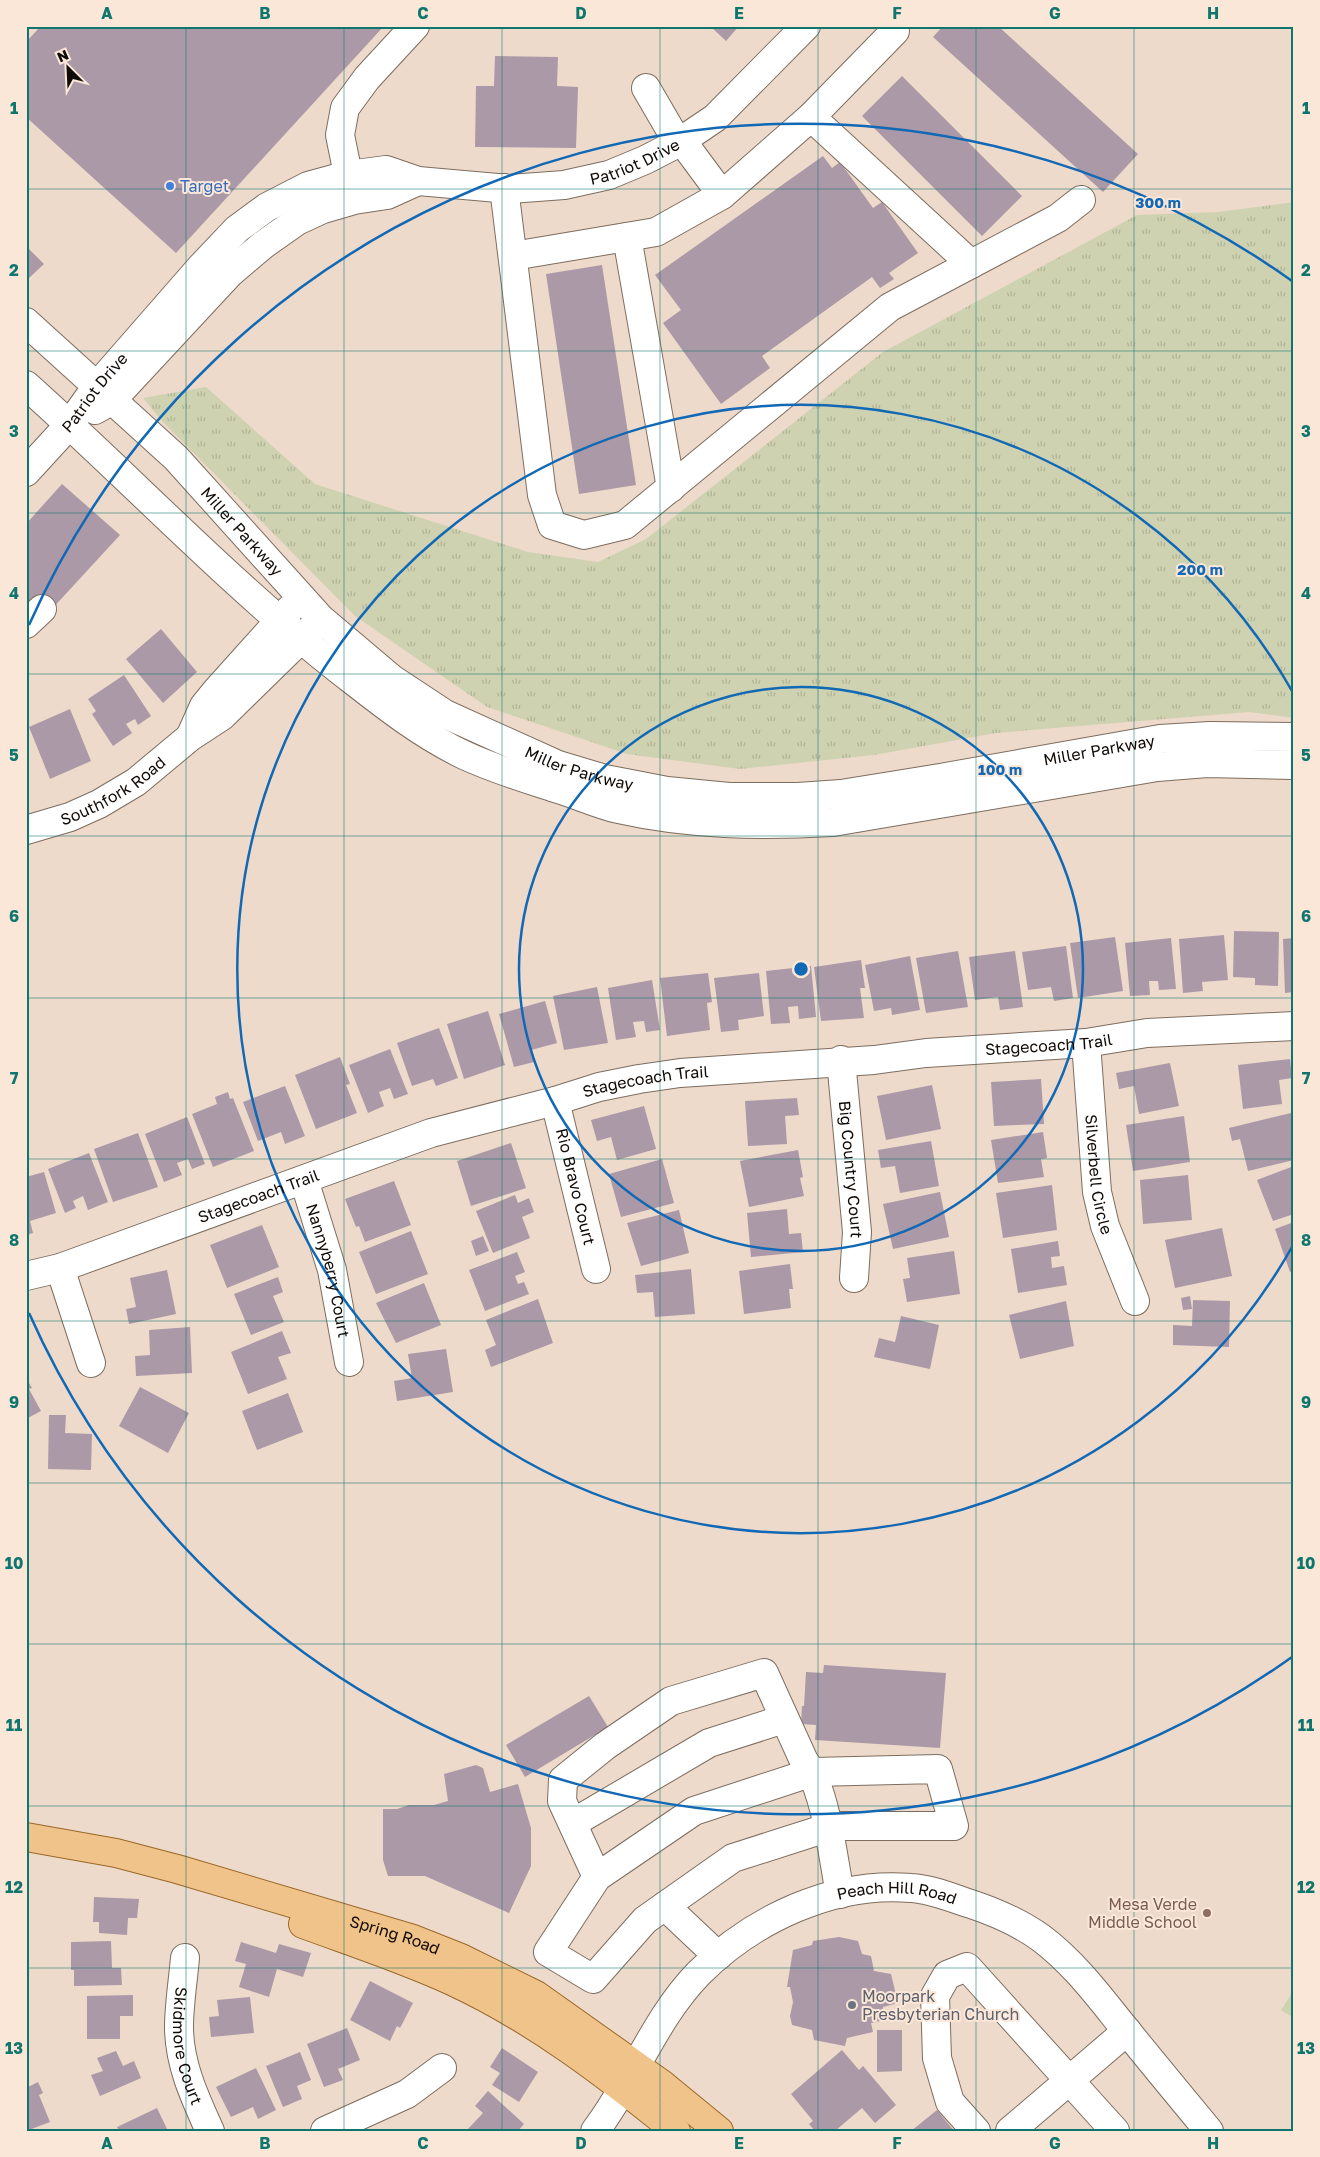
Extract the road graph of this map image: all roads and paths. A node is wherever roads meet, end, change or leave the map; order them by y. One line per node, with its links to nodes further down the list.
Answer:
1 (414, 26): 7 (street)
2 (806, 26): 6 (street, Patriot Drive)
3 (895, 31): 5 (street)
4 (646, 88): 6 (street)
5 (811, 117): 9 (street); 13 (street)
6 (680, 142): 8 (street, Patriot Drive); 9 (street)
7 (351, 187): 8 (street, Patriot Drive); 16 (street, Patriot Drive)
8 (504, 188): 12 (street)
9 (722, 195): 11 (street)
10 (1081, 200): 13 (street)
11 (627, 236): 12 (street); 19 (street)
12 (513, 256): 19 (street)
13 (971, 264): 19 (street)
14 (26, 322): 16 (street, Miller Parkway)
15 (26, 385): 17 (street, Miller Parkway)
16 (104, 394): 17 (street, Patriot Drive); 20 (street, Miller Parkway)
17 (70, 424): 18 (street, Patriot Drive); 22 (street, Miller Parkway)
18 (26, 472)
19 (670, 488)
20 (300, 597): 21 (street, Miller Parkway); 22 (street, Southfork Road)
21 (321, 619): 23 (street, Southfork Road); 25 (street, Miller Parkway)
22 (278, 621): 23 (street, Miller Parkway); 24 (street, Southfork Road)
23 (301, 640): 24 (street, Southfork Road); 26 (street, Miller Parkway)
24 (242, 680): 27 (street, Southfork Road)
25 (1294, 737)
26 (1294, 765)
27 (26, 830)
28 (1294, 1026): 29 (street, Stagecoach Trail)
29 (1086, 1043): 30 (street, Stagecoach Trail); 37 (street, Silverbell Circle)
30 (841, 1060): 31 (street, Stagecoach Trail); 36 (street, Big Country Court)
31 (556, 1102): 32 (street, Stagecoach Trail); 34 (street, Rio Bravo Court)
32 (304, 1180): 33 (street, Stagecoach Trail); 38 (street, Nannyberry Court)
33 (60, 1268): 35 (street, Stagecoach Trail); 39 (street)
34 (596, 1269)
35 (26, 1276)
36 (854, 1278)
37 (1135, 1301)
38 (349, 1362)
39 (91, 1363)
40 (784, 1719): 41 (street); 42 (street); 42 (street)
41 (813, 1772): 43 (street); 43 (street); 46 (street)
42 (572, 1823): 46 (street)
43 (828, 1828): 47 (street); 48 (street)
44 (26, 1837): 53 (main road, Spring Road)
45 (26, 1850): 53 (main road, Spring Road)
46 (598, 1877): 48 (street)
47 (840, 1894): 49 (street, Peach Hill Road); 51 (street, Peach Hill Road)
48 (665, 1906): 49 (street)
49 (718, 1956): 53 (street, Peach Hill Road)
50 (186, 1958): 55 (street, Skidmore Court)
51 (1127, 2031): 54 (street); 63 (street, Peach Hill Road)
52 (442, 2068): 56 (street)
53 (630, 2077): 57 (street, Peach Hill Road); 58 (main road, Spring Road); 59 (main road, Spring Road)
54 (1068, 2080): 60 (street); 61 (street); 62 (street)
55 (210, 2131)
56 (325, 2131)
57 (595, 2131)
58 (676, 2131)
59 (719, 2131)
60 (976, 2131)
61 (1010, 2131)
62 (1115, 2131)
63 (1209, 2131)

